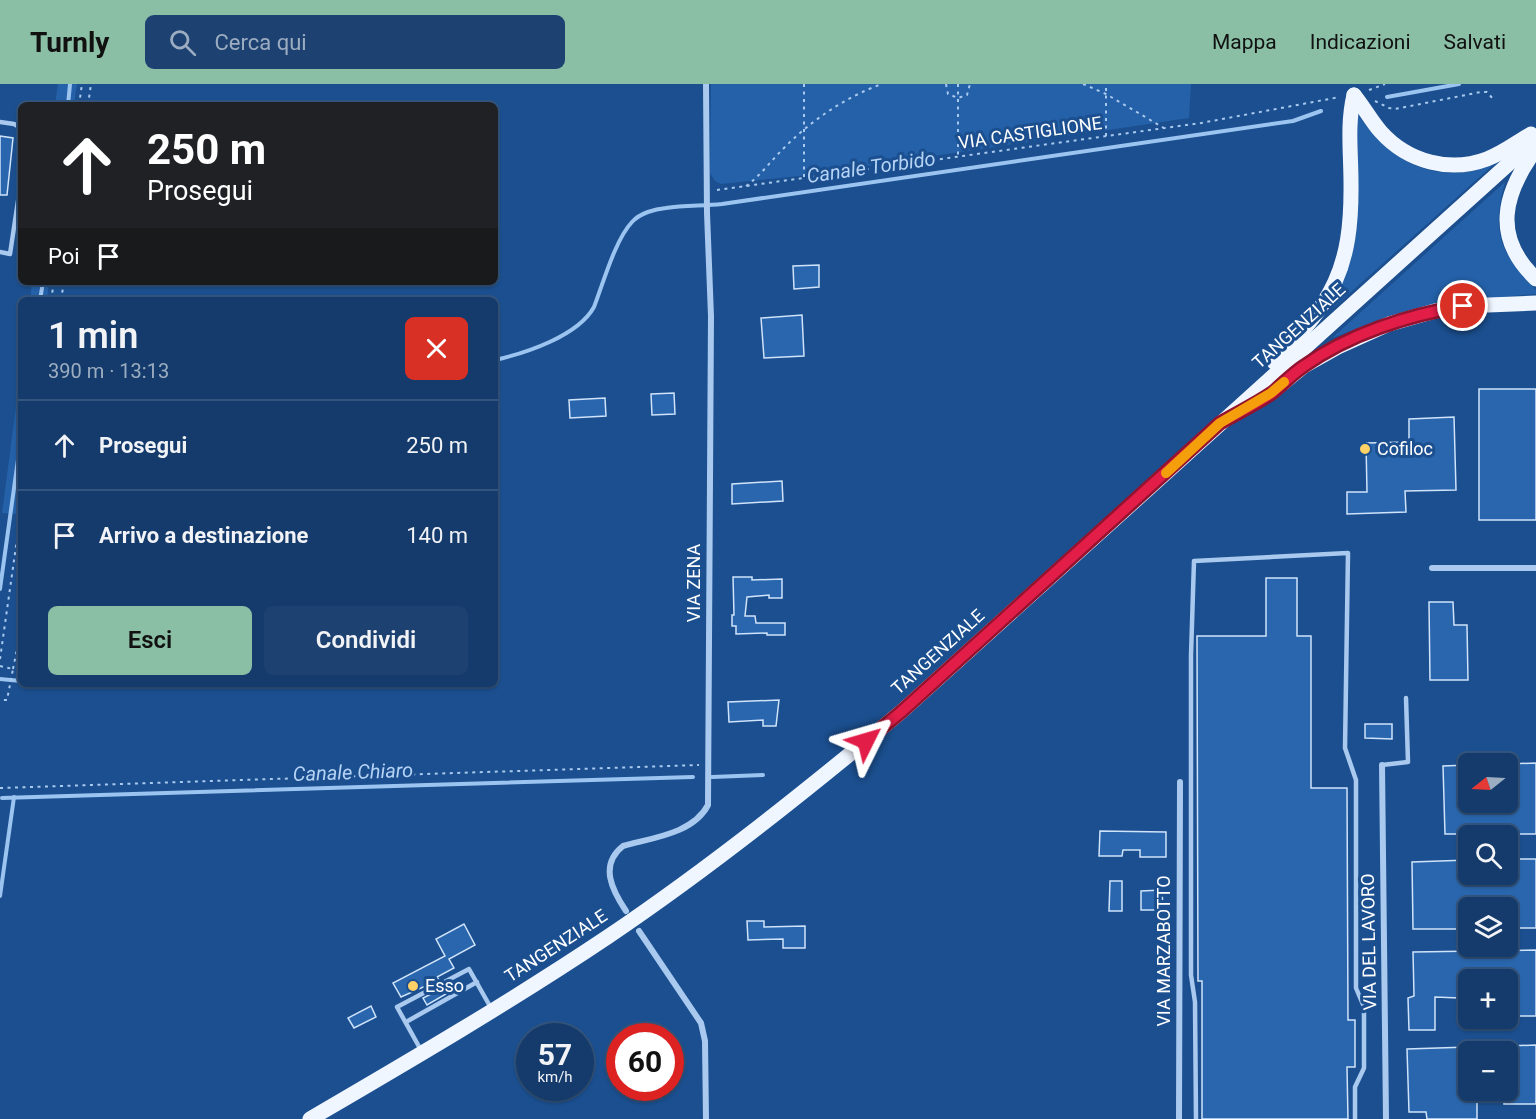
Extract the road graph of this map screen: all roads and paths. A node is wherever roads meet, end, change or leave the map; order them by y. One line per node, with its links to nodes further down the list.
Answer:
1 (82, 84): 16 (path)
2 (91, 84): 17 (path)
3 (706, 84): 29 (street, VIA ZENA)
4 (804, 84): 21 (path)
5 (882, 84): 21 (path)
6 (946, 84): 14 (path)
7 (958, 84): 14 (path)
8 (970, 84): 14 (path)
9 (1083, 84): 13 (path)
10 (1106, 84): 13 (path)
11 (1384, 84): 12 (path)
12 (1355, 93): 15 (path); 20 (path, VIA CASTIGLIONE); 22 (main road); 34 (main road)
13 (1106, 94): 20 (path); 23 (path)
14 (958, 99): 26 (path)
15 (1493, 99)
16 (79, 102)
17 (88, 102)
18 (0, 122): 19 (lane)
19 (18, 126)
20 (1164, 128): 23 (path, VIA CASTIGLIONE)
21 (804, 130): 27 (path); 28 (path)
22 (1536, 131)
23 (1106, 136): 26 (path, VIA CASTIGLIONE)
24 (1536, 139): 34 (main road, TANGENZIALE)
25 (1536, 149): 32 (main road)
26 (958, 157): 27 (path, VIA CASTIGLIONE)
27 (804, 179): 28 (path, VIA CASTIGLIONE)
28 (744, 187): 29 (path, VIA CASTIGLIONE)
29 (708, 190): 44 (street, VIA ZENA)
30 (18, 201): 31 (lane)
31 (0, 252)
32 (1536, 279)
33 (1536, 303): 34 (main road)
34 (1220, 423): 51 (main road, TANGENZIALE)
35 (18, 533): 39 (path)
36 (1432, 568): 37 (street)
37 (1536, 568)
38 (18, 635): 41 (path)
39 (0, 659)
40 (0, 666): 41 (path)
41 (13, 669): 43 (path)
42 (1406, 698): 45 (lane)
43 (0, 700)
44 (708, 765): 47 (path); 48 (street, VIA ZENA)
45 (1382, 765): 59 (street, VIA DEL LAVORO)
46 (1180, 782): 56 (street, VIA MARZABOTTO)
47 (0, 788)
48 (626, 911)
49 (639, 931): 55 (street)
50 (477, 982): 51 (lane); 52 (lane); 52 (lane)
51 (493, 1010): 53 (main road, TANGENZIALE)
52 (405, 1022): 53 (lane)
53 (423, 1052): 54 (main road, TANGENZIALE)
54 (310, 1119)
55 (705, 1119)
56 (1179, 1119)
57 (1196, 1119): 58 (lane)
58 (1355, 1119)
59 (1386, 1119)

